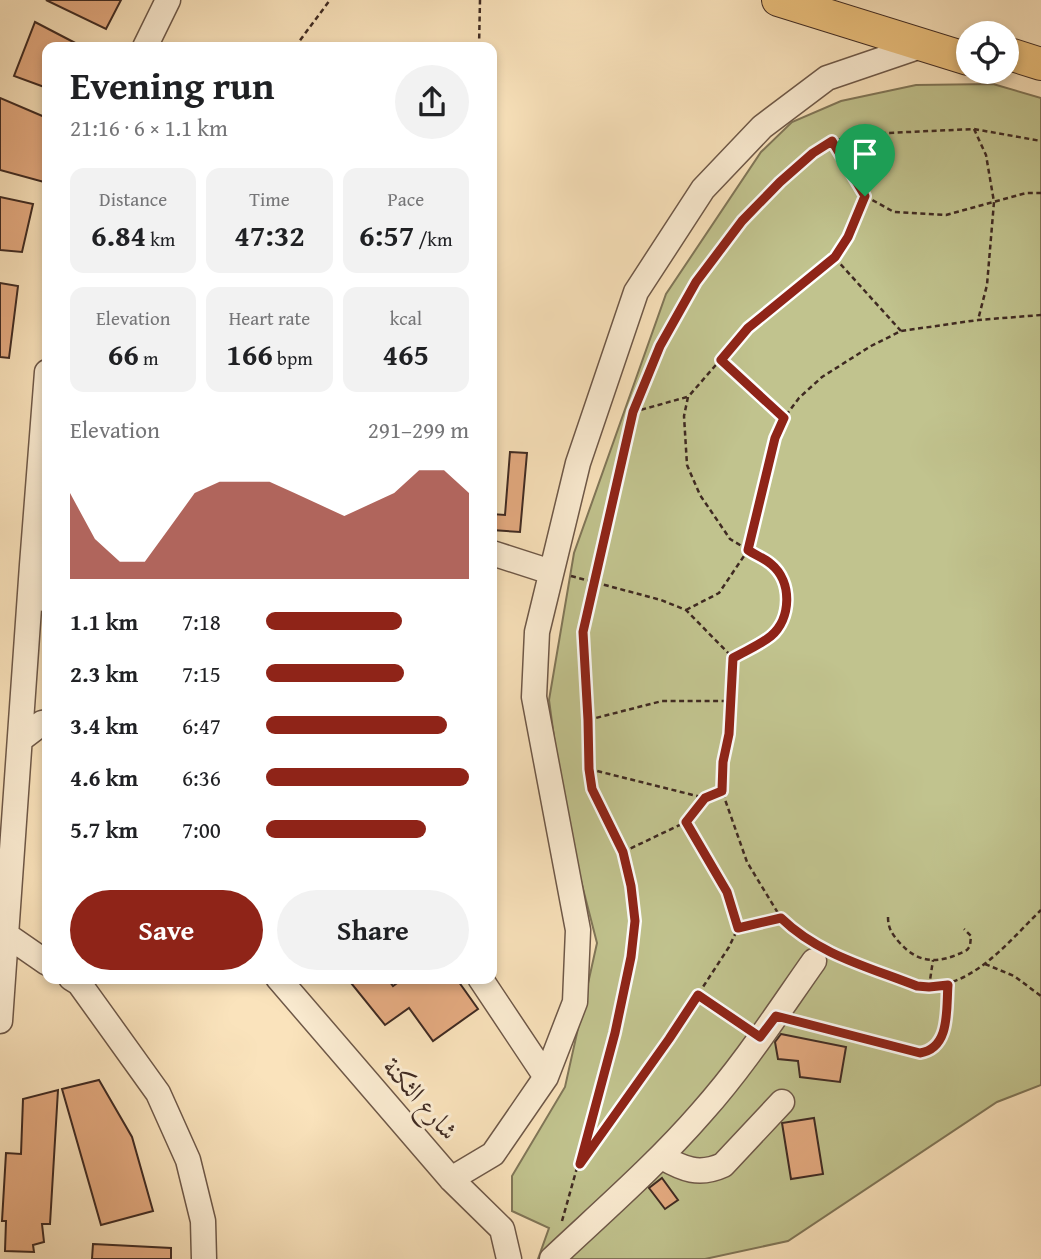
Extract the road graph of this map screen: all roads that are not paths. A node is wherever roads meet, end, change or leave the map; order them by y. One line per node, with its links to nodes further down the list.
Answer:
1 (168, 0): 5 (street)
2 (778, 0): 6 (main road)
3 (835, 0): 4 (main road)
4 (956, 37)
5 (147, 42)
6 (924, 45): 7 (main road); 15 (street)
7 (956, 55)
8 (1019, 57): 9 (main road)
9 (1041, 64)
10 (1019, 75): 11 (main road)
11 (1041, 81)
12 (42, 457): 14 (street)
13 (497, 555): 15 (street)
14 (32, 565): 16 (street); 18 (street)
15 (551, 572): 26 (street)
16 (42, 588)
17 (42, 723): 18 (street)
18 (21, 739): 19 (street)
19 (8, 936): 21 (street); 25 (street)
20 (816, 951): 28 (street)
21 (42, 960)
22 (80, 984): 30 (street)
23 (283, 984): 29 (street, شارع الثكنة)
24 (484, 984): 26 (street)
25 (0, 1020)
26 (547, 1077): 29 (street)
27 (782, 1102): 28 (street)
28 (662, 1157): 32 (street)
29 (452, 1178): 31 (street, شارع الثكنة)
30 (204, 1259)
31 (509, 1259)
32 (552, 1259)

